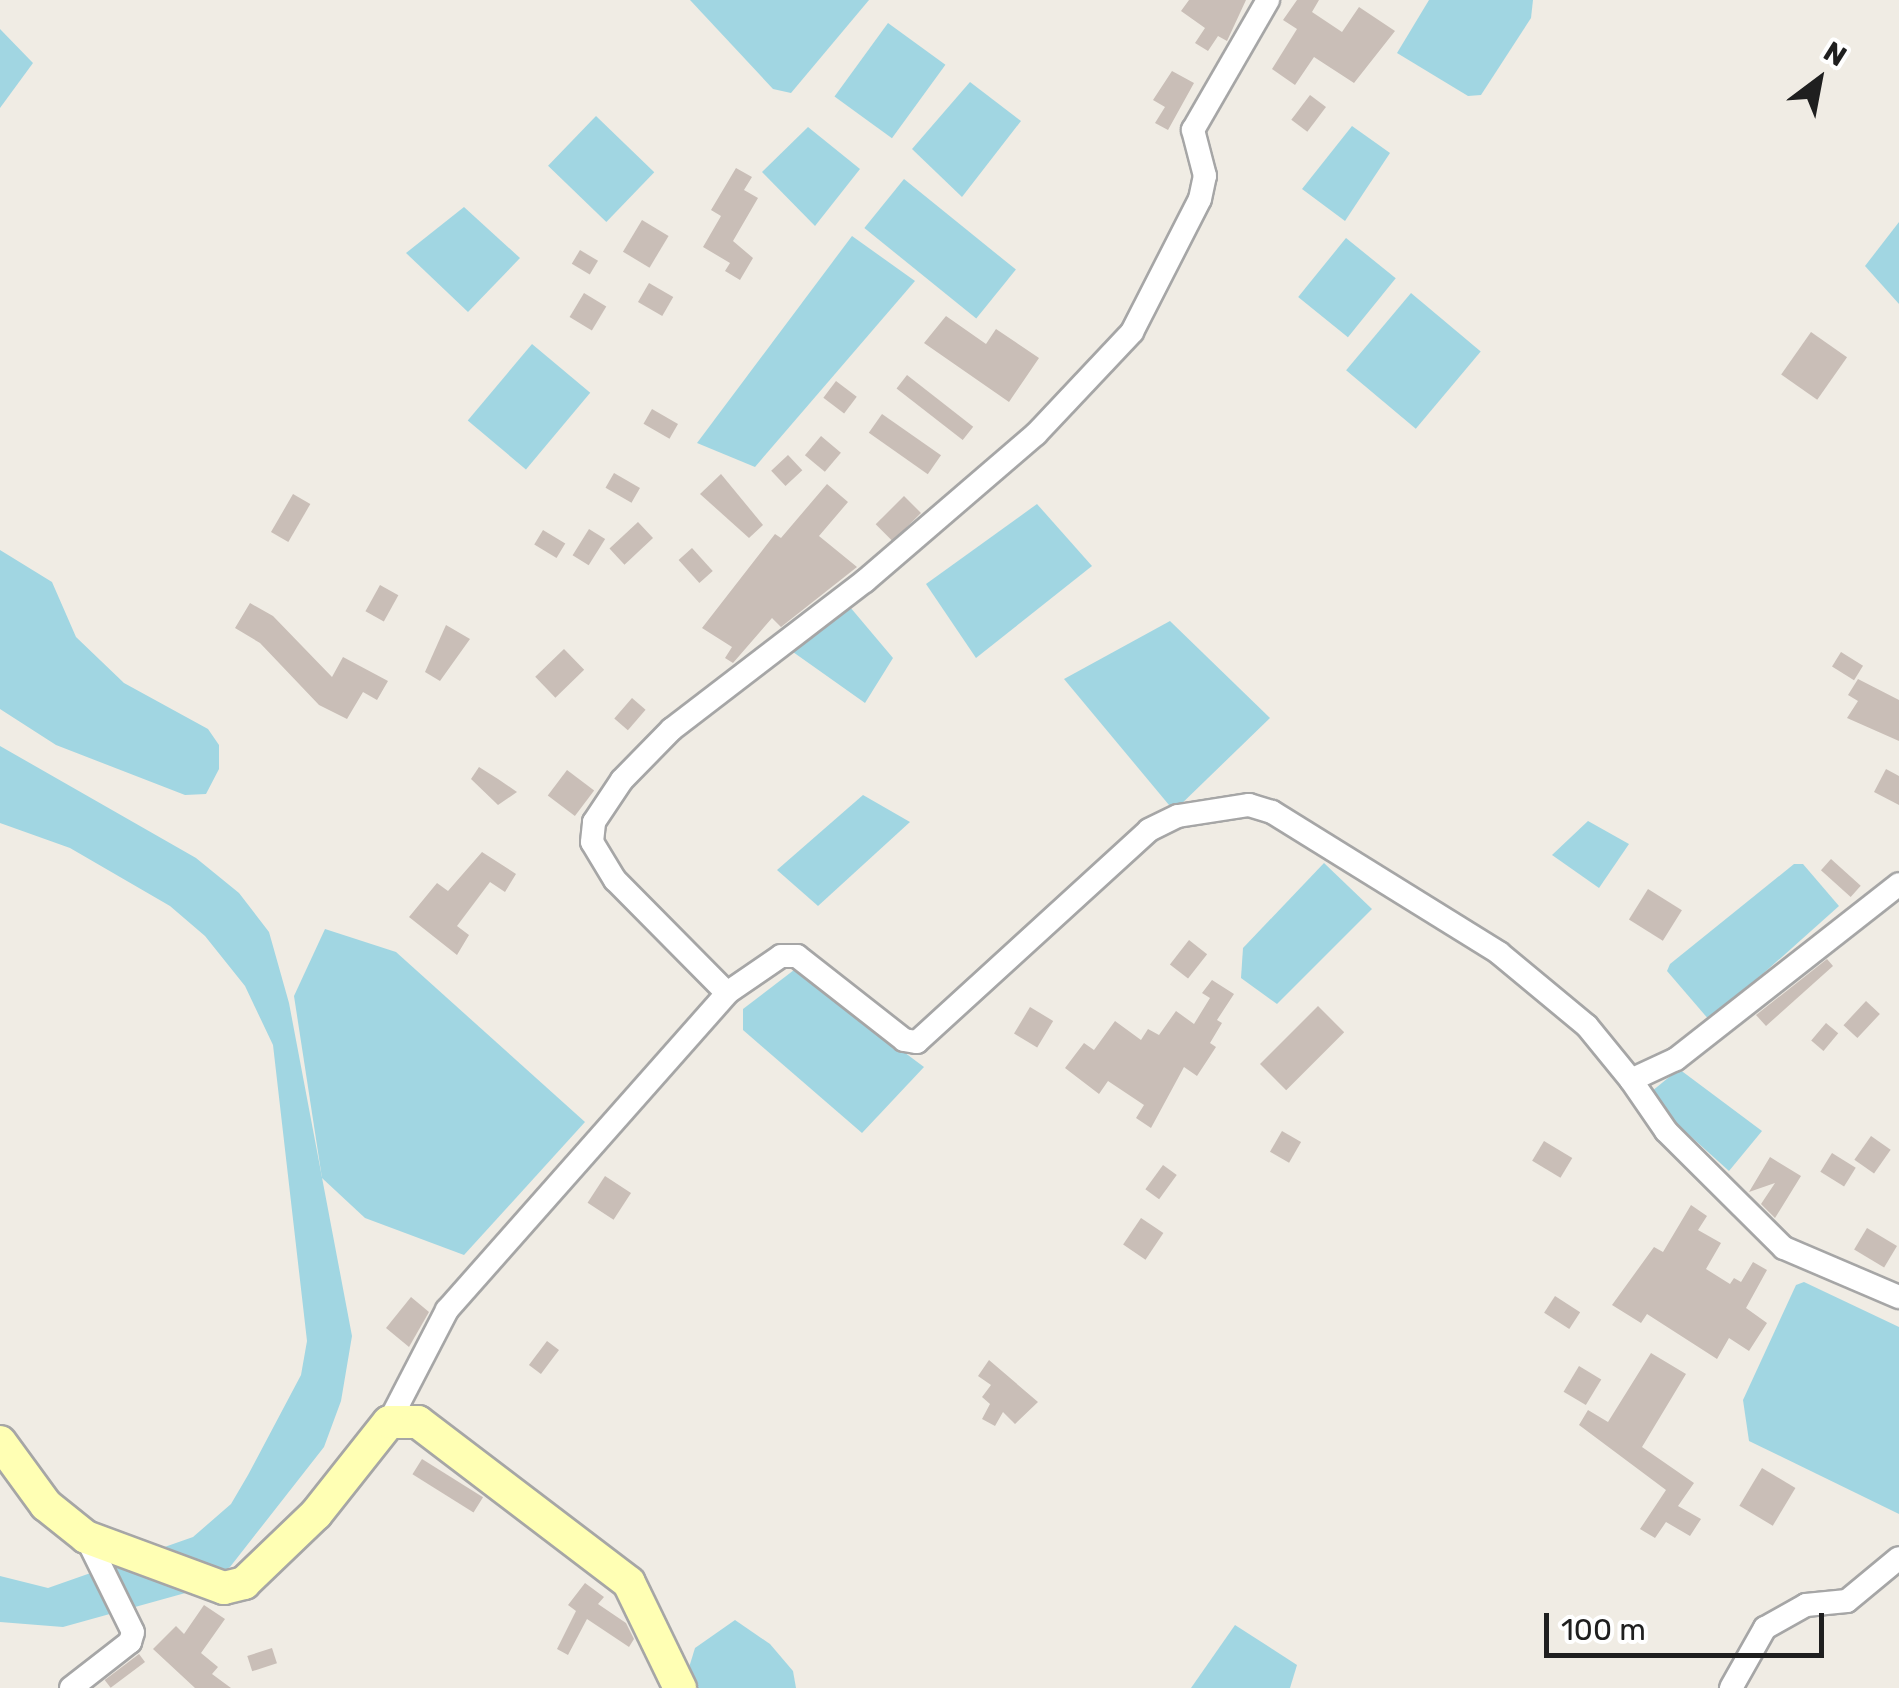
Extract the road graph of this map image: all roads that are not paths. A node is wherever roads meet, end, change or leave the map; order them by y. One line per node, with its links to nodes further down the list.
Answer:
1 (1268, 0): 3 (street)
2 (1899, 884): 4 (street)
3 (726, 993): 4 (street); 6 (street)
4 (1631, 1080): 5 (street)
5 (1899, 1298)
6 (389, 1422): 8 (main road); 11 (main road)
7 (0, 1442): 8 (main road)
8 (96, 1546): 10 (street)
9 (1899, 1558): 12 (street)
10 (71, 1688)
11 (680, 1688)
12 (1732, 1688)

